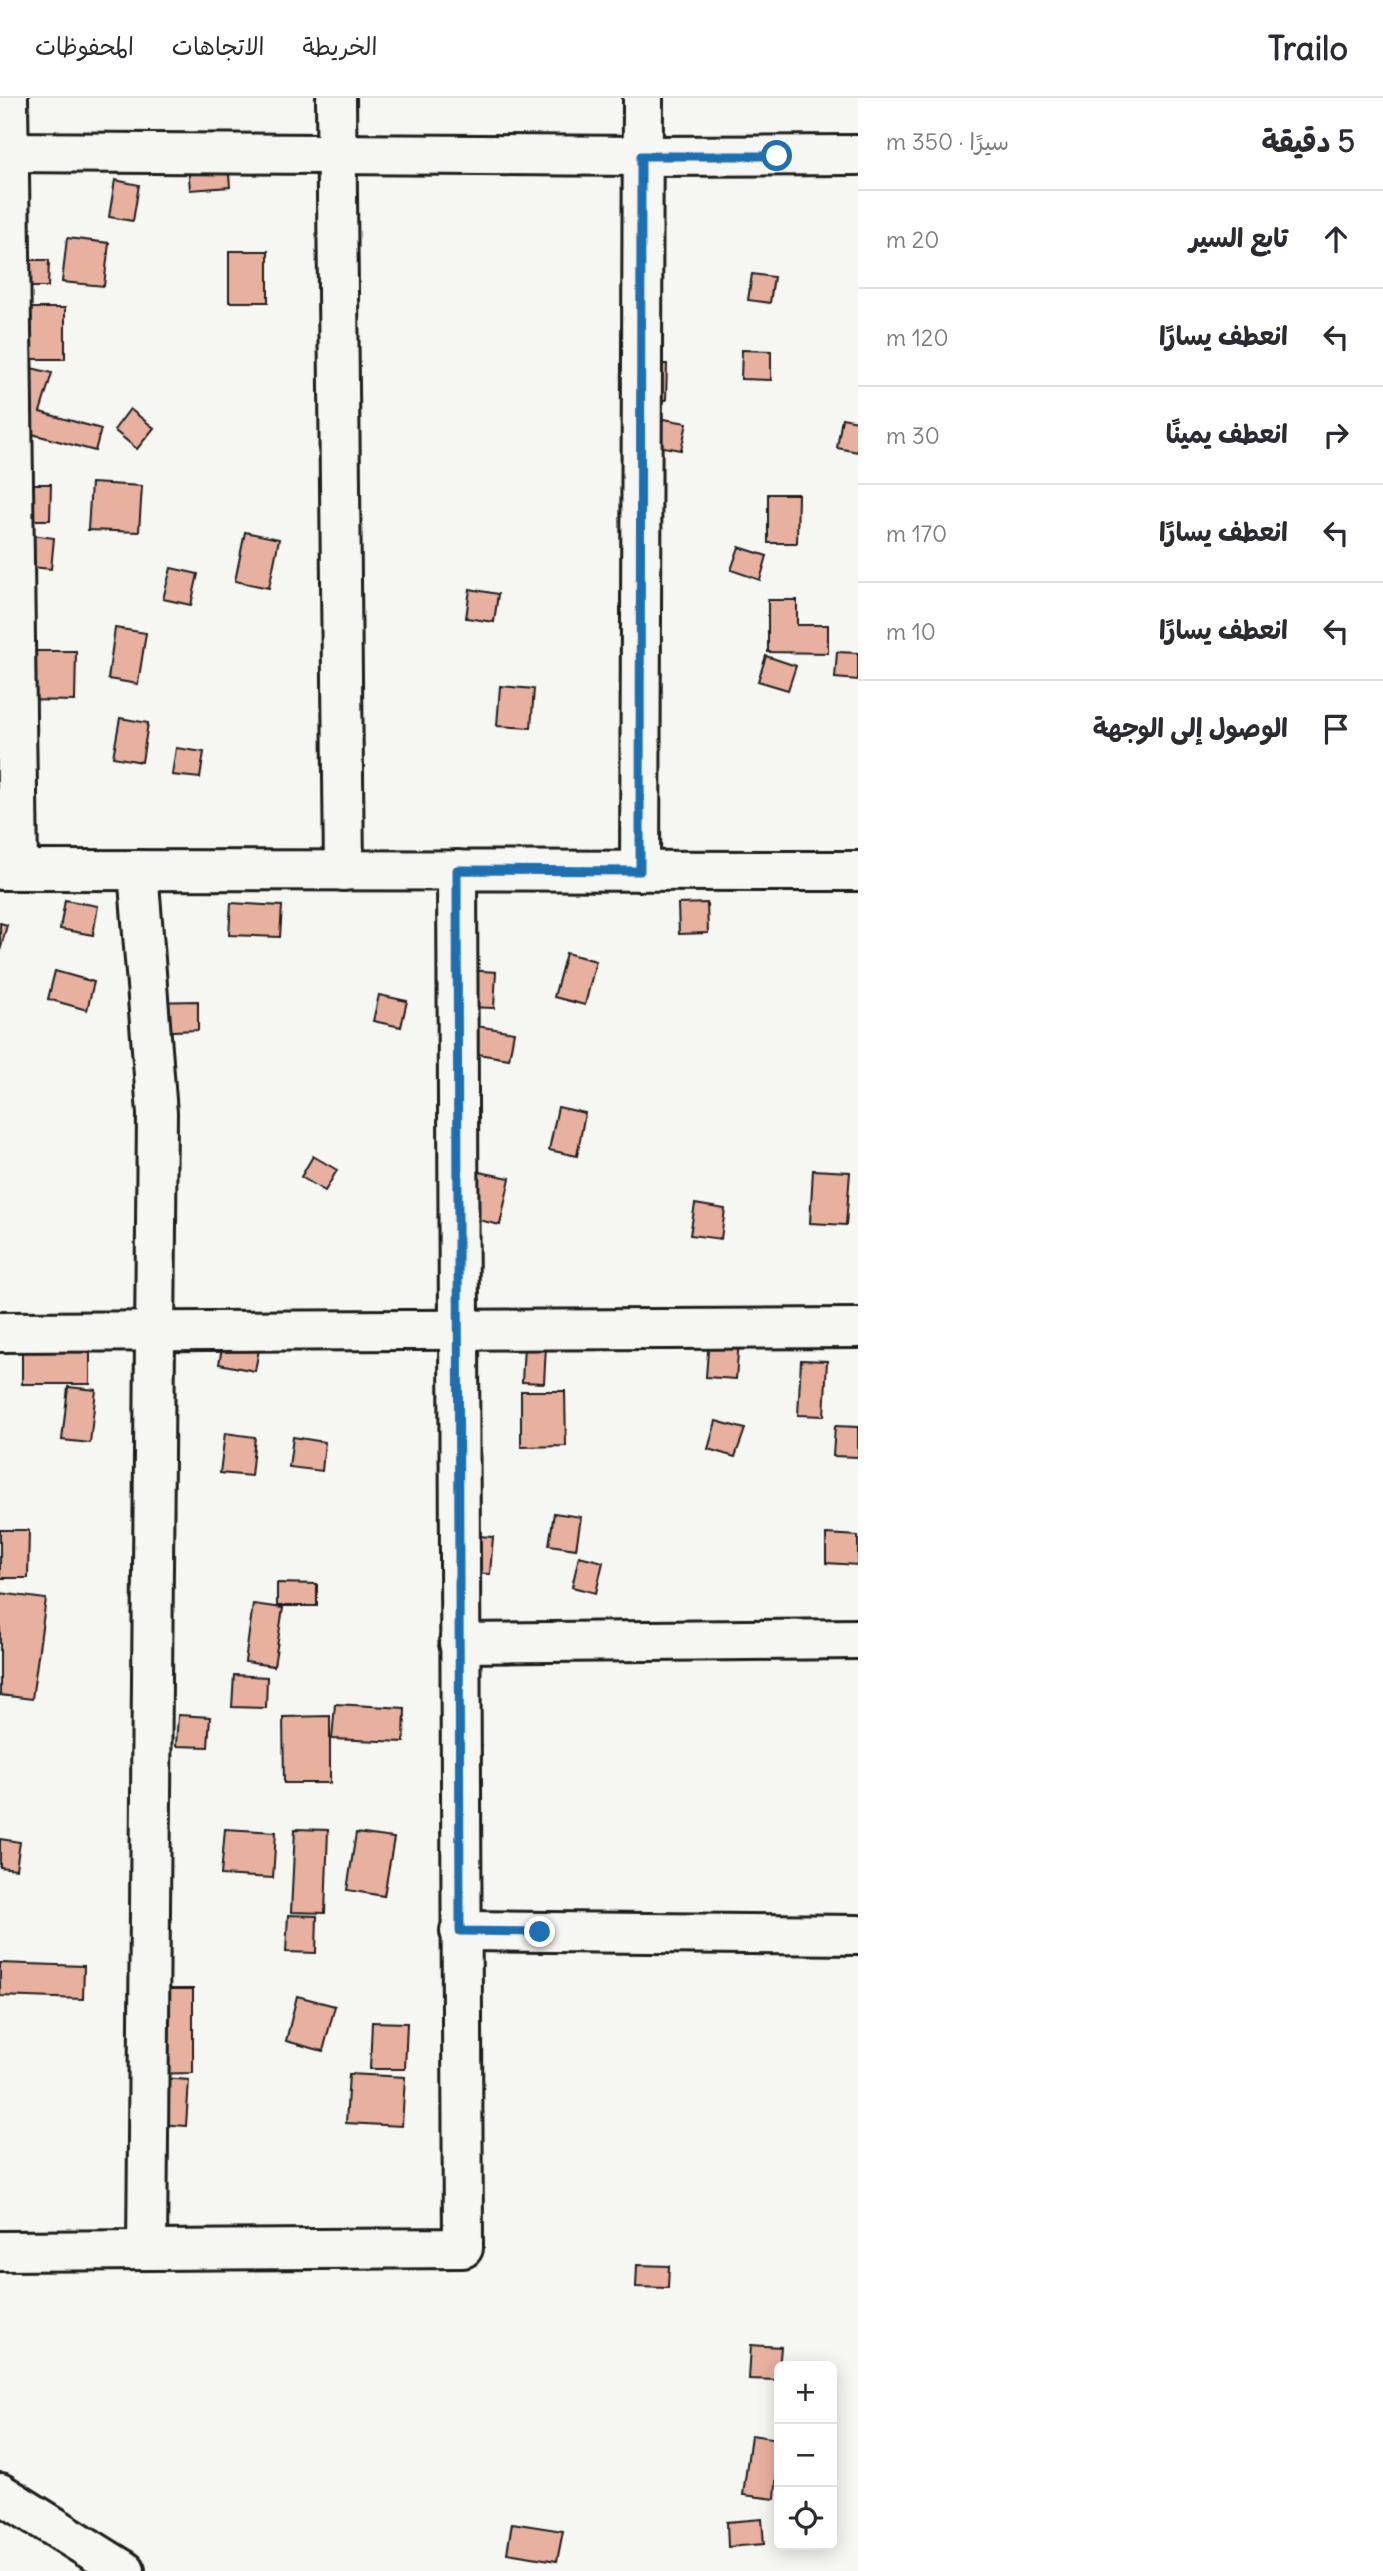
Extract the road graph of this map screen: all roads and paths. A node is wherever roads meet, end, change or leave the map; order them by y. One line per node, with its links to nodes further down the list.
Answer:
1 (8, 98): 4 (street)
2 (336, 98): 5 (street)
3 (643, 98): 7 (street)
4 (4, 152): 5 (street); 8 (street)
5 (335, 154): 7 (street); 11 (street)
6 (858, 155): 7 (street)
7 (641, 156): 12 (street)
8 (9, 870): 9 (street)
9 (138, 870): 11 (street); 16 (street)
10 (457, 870): 11 (street); 12 (street); 15 (street)
11 (344, 871)
12 (640, 871): 13 (street)
13 (858, 871)
14 (858, 1328): 15 (street)
15 (458, 1330): 16 (street); 19 (street)
16 (156, 1331): 17 (street); 22 (street)
17 (0, 1332)
18 (858, 1639): 19 (street)
19 (459, 1643): 20 (street)
20 (460, 1931): 21 (street); 22 (street)
21 (858, 1935)
22 (147, 2250): 23 (street)
23 (0, 2251)
24 (0, 2493): 25 (street)
25 (125, 2571)

